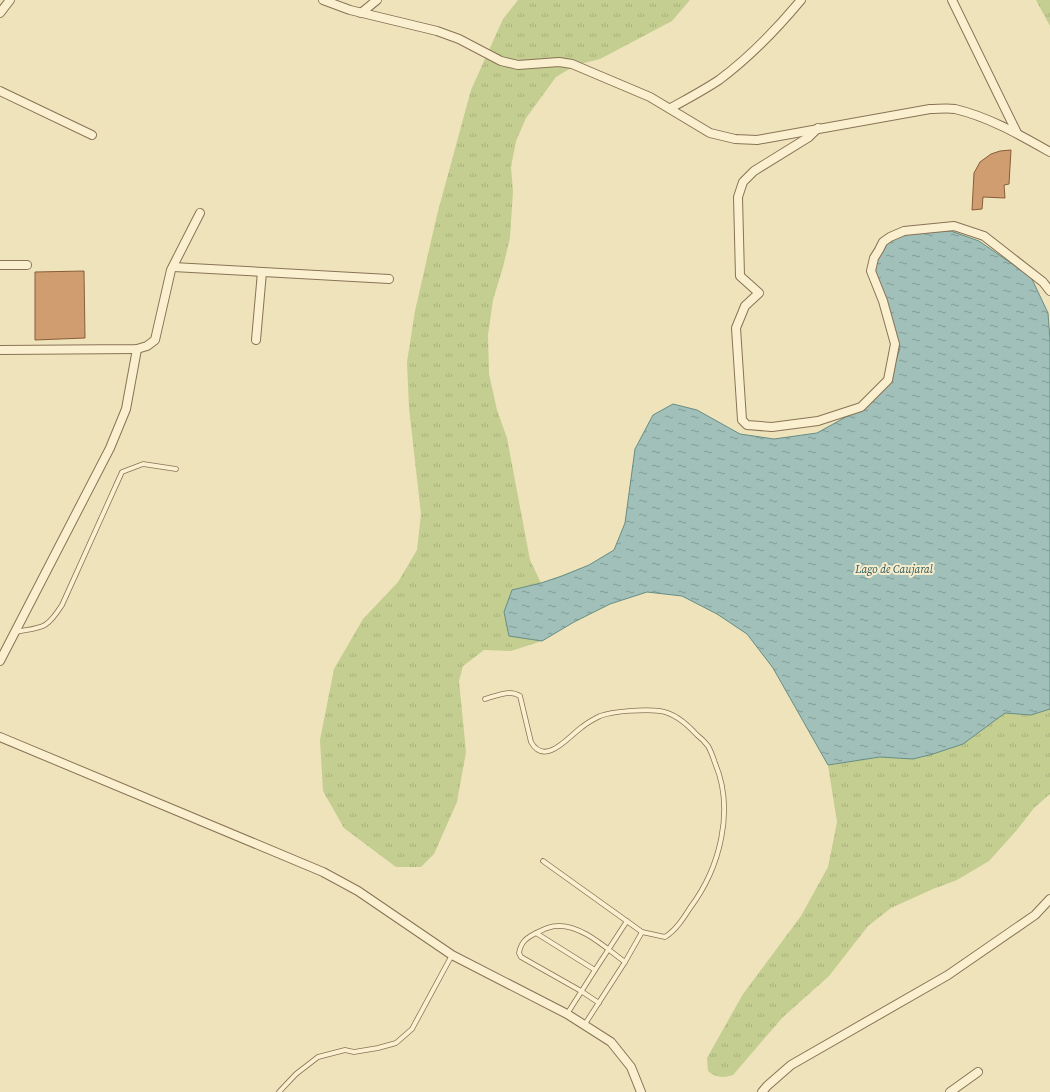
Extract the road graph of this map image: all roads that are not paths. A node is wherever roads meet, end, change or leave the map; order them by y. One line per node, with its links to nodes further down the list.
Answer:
1 (10, 0): 6 (street)
2 (323, 0): 7 (street)
3 (377, 0): 7 (street)
4 (801, 0): 9 (street)
5 (952, 0): 11 (street)
6 (0, 13)
7 (361, 13): 9 (street)
8 (0, 91): 12 (street)
9 (671, 108): 10 (street)
10 (818, 128): 11 (street); 20 (street)
11 (1017, 133): 13 (street)
12 (92, 135)
13 (1050, 152)
14 (200, 214): 17 (street)
15 (0, 265): 16 (street)
16 (27, 265)
17 (173, 267): 18 (street); 22 (street)
18 (262, 272): 19 (street); 21 (street)
19 (389, 279)
20 (1050, 291)
21 (256, 340)
22 (137, 349): 23 (street); 25 (street)
23 (0, 350)
24 (176, 469): 25 (lane)
25 (15, 632): 26 (street)
26 (0, 661)
27 (485, 699): 32 (lane)
28 (0, 737): 35 (street)
29 (543, 861): 31 (lane)
30 (1050, 899): 45 (street)
31 (627, 921): 32 (lane); 34 (lane)
32 (642, 932): 36 (lane)
33 (536, 933): 34 (lane); 37 (lane); 38 (lane)
34 (608, 950): 36 (lane); 37 (lane)
35 (452, 955): 40 (street); 43 (lane)
36 (625, 962): 39 (lane)
37 (595, 970): 38 (lane)
38 (581, 991): 39 (lane); 40 (lane)
39 (599, 1003): 41 (lane)
40 (568, 1014): 41 (street)
41 (585, 1024): 44 (street)
42 (978, 1072): 46 (street)
43 (279, 1092)
44 (641, 1092)
45 (762, 1092)
46 (950, 1092)

